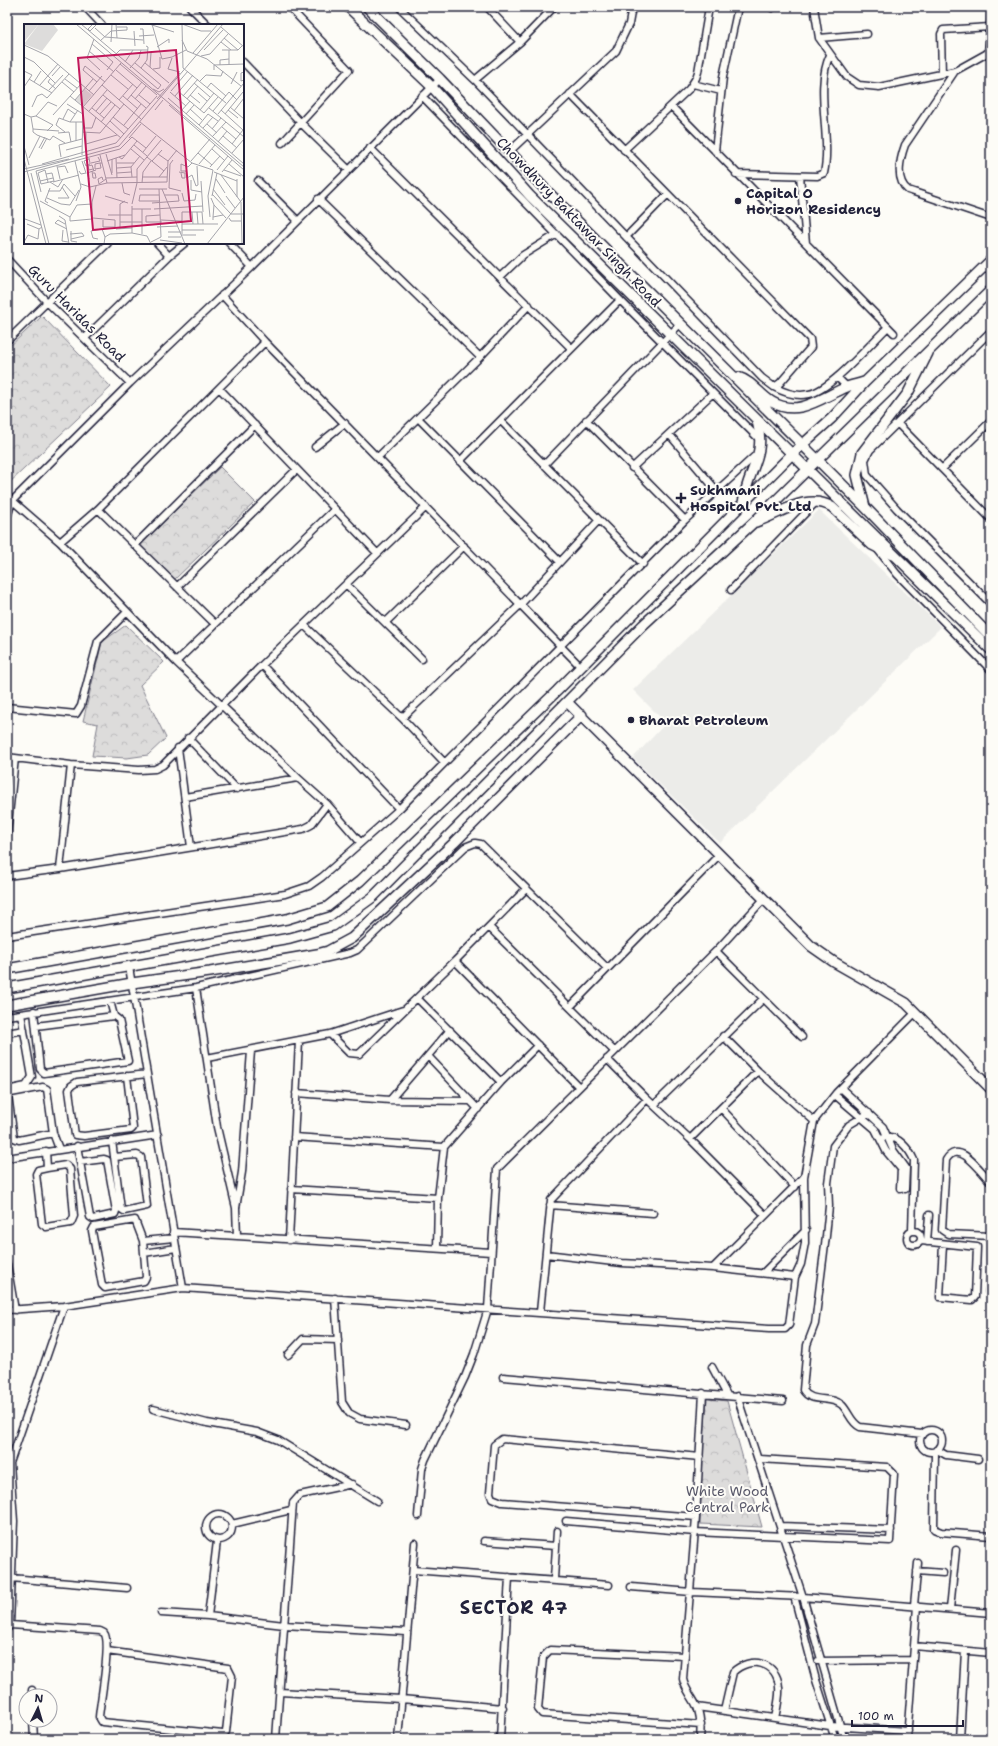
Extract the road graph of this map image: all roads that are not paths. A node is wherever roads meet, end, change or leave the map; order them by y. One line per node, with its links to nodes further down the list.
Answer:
1 (88, 7): 14 (street)
2 (190, 7): 15 (street)
3 (289, 7): 33 (street)
4 (348, 7): 28 (main road, Chowdhury Baktawar Singh Road)
5 (367, 7): 25 (main road, Chowdhury Baktawar Singh Road)
6 (399, 7): 26 (street)
7 (487, 7): 19 (street)
8 (554, 7): 19 (street)
9 (632, 7): 30 (street)
10 (708, 7): 27 (street)
11 (738, 7): 29 (street)
12 (814, 7): 18 (street)
13 (991, 14): 16 (street)
14 (101, 24)
15 (207, 24)
16 (990, 27): 20 (street); 24 (street)
17 (867, 34): 18 (street)
18 (818, 38): 21 (street)
19 (520, 42): 26 (street)
20 (990, 52): 23 (street)
21 (830, 55): 24 (street); 42 (street)
22 (244, 63): 33 (street)
23 (955, 71): 24 (street); 46 (street)
24 (942, 74)
25 (440, 79): 28 (street); 39 (main road, Chowdhury Baktawar Singh Road)
26 (475, 80): 34 (street)
27 (693, 84): 29 (street); 32 (street)
28 (432, 87): 31 (street); 69 (main road, Chowdhury Baktawar Singh Road)
29 (721, 91): 38 (street)
30 (570, 94): 34 (street); 37 (street)
31 (422, 96): 36 (street); 48 (street)
32 (671, 106): 37 (street); 38 (street)
33 (301, 123): 35 (street); 40 (street)
34 (528, 136): 39 (street); 49 (street)
35 (282, 143)
36 (370, 148): 40 (street); 59 (street)
37 (624, 150): 44 (street)
38 (715, 151): 41 (street)
39 (509, 152): 65 (main road, Chowdhury Baktawar Singh Road)
40 (349, 170): 45 (street)
41 (736, 174): 42 (street); 50 (street)
42 (800, 176): 50 (street)
43 (258, 181): 47 (street)
44 (668, 194): 49 (street); 81 (street)
45 (318, 199): 47 (street); 76 (street)
46 (991, 218)
47 (297, 220): 58 (street)
48 (557, 234): 59 (street); 62 (street)
49 (626, 237): 81 (street)
50 (806, 243): 66 (street)
51 (107, 244): 63 (street)
52 (158, 244): 55 (street)
53 (184, 244): 55 (street)
54 (230, 244): 58 (street)
55 (169, 256): 70 (street)
56 (7, 259): 63 (street, Guru Haridas Road)
57 (991, 260): 79 (main road)
58 (252, 267): 61 (street)
59 (500, 277): 64 (street)
60 (991, 290): 75 (main road)
61 (222, 295): 72 (street); 80 (street)
62 (620, 300): 73 (street); 74 (street)
63 (47, 302): 70 (street, Guru Haridas Road); 71 (street)
64 (529, 305): 74 (street); 76 (street)
65 (680, 324): 69 (street); 77 (main road, Chowdhury Baktawar Singh Road)
66 (888, 327): 68 (street); 78 (street)
67 (991, 332): 91 (street)
68 (894, 333)
69 (670, 335): 73 (street); 87 (main road, Chowdhury Baktawar Singh Road)
70 (85, 338): 80 (street, Guru Haridas Road)
71 (7, 341)
72 (265, 342): 83 (street); 90 (street)
73 (663, 342): 84 (street); 86 (street)
74 (571, 348): 88 (street)
75 (928, 350): 102 (main road); 115 (main road)
76 (480, 357): 85 (street)
77 (732, 376): 82 (main road); 97 (main road, Chowdhury Baktawar Singh Road)
78 (836, 377): 81 (street); 82 (street)
79 (865, 382): 82 (main road); 97 (main road)
80 (130, 383): 111 (street)
81 (774, 387)
82 (847, 387)
83 (220, 389): 92 (street); 116 (street)
84 (713, 393): 95 (street); 96 (street)
85 (418, 418): 101 (street); 103 (street)
86 (586, 420): 104 (street); 105 (street)
87 (756, 420): 96 (main road); 100 (main road, Chowdhury Baktawar Singh Road)
88 (501, 421): 103 (street); 104 (street)
89 (991, 421): 93 (street)
90 (345, 423): 98 (street); 101 (street)
91 (898, 424): 106 (street); 135 (street)
92 (255, 425): 107 (street); 124 (street)
93 (985, 427): 94 (street); 106 (street)
94 (991, 432)
95 (669, 434): 105 (street); 109 (street)
96 (760, 440): 99 (main road)
97 (802, 445): 100 (main road); 102 (main road, Chowdhury Baktawar Singh Road)
98 (315, 447)
99 (759, 452): 109 (street); 113 (main road)
100 (792, 454): 108 (main road, Chowdhury Baktawar Singh Road); 113 (main road)
101 (378, 457): 114 (street)
102 (816, 460): 108 (main road); 115 (main road, Chowdhury Baktawar Singh Road)
103 (460, 461): 129 (street)
104 (544, 465): 121 (street)
105 (632, 468): 120 (street)
106 (942, 469): 119 (street)
107 (296, 470): 117 (street); 132 (street)
108 (807, 470): 122 (main road); 128 (main road, Chowdhury Baktawar Singh Road)
109 (717, 491): 120 (street)
110 (7, 496): 111 (street)
111 (12, 501): 118 (street); 123 (street)
112 (817, 501): 122 (main road); 126 (main road); 133 (street)
113 (743, 503): 137 (main road)
114 (426, 507): 125 (street); 127 (street)
115 (865, 507): 143 (main road, Chowdhury Baktawar Singh Road)
116 (98, 509): 123 (street); 124 (street)
117 (335, 509): 127 (street); 139 (street)
118 (7, 518)
119 (991, 519)
120 (685, 520): 130 (street)
121 (598, 521): 129 (street); 130 (street)
122 (753, 523): 141 (main road)
123 (60, 542): 136 (street)
124 (136, 545): 132 (street)
125 (464, 546): 134 (street); 138 (street)
126 (877, 548): 128 (main road); 151 (street)
127 (377, 553): 131 (street)
128 (897, 557): 146 (main road, Chowdhury Baktawar Singh Road)
129 (560, 562): 134 (street)
130 (643, 564): 145 (street)
131 (346, 584): 138 (street); 140 (street)
132 (177, 587): 139 (street)
133 (731, 590)
134 (521, 604): 145 (street); 156 (street)
135 (991, 604)
136 (127, 612): 148 (street); 154 (street)
137 (632, 615): 141 (main road); 142 (main road)
138 (386, 622): 147 (street)
139 (214, 623): 148 (street)
140 (304, 625): 149 (street); 156 (street)
141 (643, 625): 144 (main road)
142 (618, 629): 144 (main road); 150 (main road)
143 (989, 632)
144 (628, 640): 152 (main road)
145 (561, 645): 150 (street); 161 (street)
146 (991, 650)
147 (422, 659)
148 (176, 662): 153 (street)
149 (262, 665): 153 (street); 169 (street)
150 (580, 666): 164 (main road)
151 (991, 670)
152 (568, 702): 155 (main road); 167 (main road)
153 (221, 706): 157 (street); 163 (street)
154 (7, 707)
155 (582, 715): 173 (main road); 185 (main road)
156 (402, 718): 161 (street)
157 (188, 738): 158 (street); 165 (street)
158 (178, 748): 162 (street); 166 (street)
159 (7, 757): 160 (street)
160 (15, 758): 162 (street); 170 (street)
161 (444, 762): 169 (street)
162 (71, 765): 174 (street)
163 (298, 778): 165 (street); 168 (street)
164 (458, 787): 167 (main road); 184 (main road)
165 (237, 789): 166 (street)
166 (185, 797): 172 (street)
167 (470, 800): 182 (main road)
168 (327, 804): 171 (street); 172 (street)
169 (399, 808): 171 (street)
170 (7, 834)
171 (360, 842): 179 (street)
172 (191, 847): 174 (street)
173 (719, 855): 177 (main road); 183 (street)
174 (60, 869): 175 (street)
175 (7, 876)
176 (526, 889): 178 (street); 183 (street); 187 (street)
177 (764, 899): 180 (street); 196 (main road)
178 (489, 926): 181 (street); 193 (street)
179 (7, 936)
180 (716, 951): 190 (street); 210 (street)
181 (455, 961): 189 (street); 208 (street)
182 (129, 967): 185 (street); 186 (main road)
183 (607, 968): 193 (street)
184 (7, 969)
185 (132, 983): 188 (street); 192 (main road)
186 (7, 988)
187 (196, 988): 188 (street); 212 (street)
188 (134, 998): 191 (street); 215 (street)
189 (417, 998): 194 (street); 202 (street)
190 (763, 999): 205 (street); 206 (street)
191 (110, 1001): 195 (street); 199 (street)
192 (7, 1005)
193 (571, 1006): 210 (street)
194 (405, 1010): 204 (street); 204 (street)
195 (34, 1011): 197 (street); 200 (street)
196 (916, 1012): 219 (street); 220 (main road)
197 (21, 1014): 198 (street); 201 (street)
198 (7, 1016)
199 (114, 1016): 200 (street); 200 (street)
200 (36, 1026)
201 (24, 1030): 203 (street); 221 (street)
202 (450, 1030): 211 (street); 217 (street)
203 (7, 1034)
204 (330, 1034): 207 (street)
205 (723, 1036): 214 (street); 227 (street)
206 (802, 1037)
207 (299, 1041): 209 (street); 222 (street)
208 (538, 1045): 217 (street); 218 (street)
209 (250, 1051): 212 (street); 254 (street)
210 (614, 1051): 213 (street)
211 (428, 1056): 225 (street); 226 (street)
212 (207, 1058): 254 (street)
213 (607, 1059): 218 (street); 224 (street)
214 (758, 1071): 228 (street); 232 (street)
215 (148, 1074): 216 (street); 234 (street)
216 (127, 1076): 216 (street)
217 (501, 1082): 229 (street)
218 (578, 1086): 269 (street)
219 (841, 1088): 223 (street); 230 (street)
220 (991, 1089)
221 (7, 1090)
222 (296, 1093): 225 (street); 235 (street)
223 (835, 1095): 231 (street); 232 (street)
224 (647, 1099): 227 (street); 253 (street)
225 (390, 1100): 226 (street)
226 (469, 1102): 229 (street)
227 (654, 1106): 238 (street)
228 (721, 1108): 238 (street); 250 (street)
229 (478, 1109): 241 (street)
230 (869, 1113): 231 (street); 236 (street)
231 (861, 1118): 237 (street); 295 (street)
232 (814, 1121): 248 (street)
233 (54, 1133): 233 (street); 242 (street)
234 (158, 1135): 239 (street); 260 (street)
235 (294, 1137): 241 (street); 251 (street)
236 (888, 1137): 237 (street); 237 (street); 259 (street)
237 (880, 1138)
238 (690, 1139): 256 (street)
239 (112, 1141): 240 (street); 244 (street)
240 (77, 1146): 242 (street); 246 (street)
241 (444, 1147): 252 (street)
242 (59, 1149): 243 (street)
243 (46, 1151): 245 (street); 247 (street)
244 (114, 1157): 244 (street)
245 (7, 1158)
246 (80, 1162): 246 (street)
247 (47, 1168): 247 (street)
248 (804, 1177): 250 (street); 258 (street)
249 (991, 1182): 262 (street)
250 (795, 1187): 256 (street)
251 (291, 1189): 252 (street); 263 (street)
252 (438, 1198): 268 (street)
253 (550, 1205): 255 (street); 271 (street)
254 (236, 1208): 261 (street)
255 (653, 1213)
256 (765, 1215): 273 (street)
257 (929, 1215): 265 (street)
258 (806, 1230): 275 (street); 276 (street)
259 (912, 1231): 265 (street); 265 (street)
260 (174, 1235): 261 (street); 264 (street); 267 (street)
261 (237, 1236): 263 (street)
262 (991, 1236)
263 (289, 1240): 268 (street)
264 (143, 1241): 270 (street); 270 (street)
265 (924, 1241): 266 (street)
266 (943, 1245): 266 (street)
267 (176, 1248): 270 (street); 277 (street)
268 (437, 1248): 269 (street)
269 (491, 1252): 281 (street)
270 (144, 1253)
271 (546, 1254): 273 (street); 284 (street)
272 (7, 1264): 283 (street)
273 (713, 1268): 275 (street)
274 (991, 1271): 278 (street)
275 (763, 1273): 276 (street)
276 (795, 1277): 284 (street)
277 (183, 1288): 279 (street); 280 (street)
278 (991, 1297)
279 (335, 1298): 281 (street); 285 (street)
280 (64, 1306): 283 (street); 300 (street)
281 (488, 1309): 284 (street); 305 (street)
282 (7, 1310): 283 (street)
283 (15, 1310)
284 (540, 1312)
285 (338, 1340): 286 (street); 294 (street)
286 (288, 1356)
287 (712, 1367): 290 (street)
288 (503, 1377): 289 (street)
289 (704, 1393): 290 (street); 297 (street)
290 (727, 1395): 291 (street)
291 (737, 1396): 292 (street); 299 (street)
292 (783, 1401)
293 (152, 1409): 301 (street)
294 (406, 1425)
295 (922, 1434): 296 (street); 296 (street)
296 (937, 1449): 298 (street); 314 (street)
297 (700, 1457): 304 (street); 306 (street)
298 (978, 1457)
299 (760, 1459): 310 (street); 311 (street)
300 (9, 1484): 326 (street)
301 (352, 1484): 302 (street); 303 (street)
302 (377, 1500)
303 (291, 1510): 308 (street); 339 (street)
304 (622, 1512): 306 (street); 309 (street)
305 (418, 1516)
306 (696, 1517): 313 (street)
307 (566, 1521): 309 (street)
308 (232, 1524): 316 (street); 316 (street)
309 (622, 1526): 313 (street)
310 (780, 1526): 311 (street); 315 (street)
311 (891, 1530): 315 (street)
312 (557, 1531): 319 (street)
313 (695, 1532): 315 (street); 331 (street)
314 (991, 1536)
315 (784, 1537): 333 (street)
316 (217, 1541): 338 (street)
317 (484, 1541): 319 (street)
318 (415, 1543): 322 (street)
319 (556, 1546): 327 (street)
320 (956, 1550): 335 (street)
321 (918, 1563): 323 (street)
322 (412, 1570): 325 (street); 341 (street)
323 (917, 1571): 324 (street); 334 (street)
324 (943, 1574)
325 (509, 1577): 327 (street); 353 (street)
326 (11, 1578): 330 (street); 340 (street)
327 (554, 1580): 328 (street)
328 (609, 1585)
329 (631, 1587): 331 (street)
330 (127, 1588)
331 (691, 1592): 332 (street); 346 (street)
332 (794, 1596): 333 (street); 348 (street)
333 (803, 1597): 334 (street); 349 (street)
334 (916, 1606): 335 (street); 342 (street)
335 (950, 1609): 337 (street)
336 (161, 1613): 338 (street)
337 (991, 1613)
338 (208, 1616): 339 (street)
339 (284, 1625): 341 (street); 350 (street)
340 (8, 1627): 343 (street)
341 (406, 1632): 351 (street)
342 (914, 1646): 344 (street); 347 (street)
343 (107, 1651): 343 (street)
344 (964, 1651): 345 (street); 369 (street)
345 (991, 1653)
346 (685, 1656): 352 (street); 356 (street)
347 (913, 1660): 349 (street); 360 (street)
348 (811, 1661): 349 (street); 357 (street)
349 (821, 1661): 358 (street)
350 (280, 1692): 351 (street); 362 (street)
351 (401, 1699): 353 (street); 363 (street)
352 (697, 1707): 354 (street); 356 (street)
353 (503, 1708): 364 (street)
354 (724, 1711): 355 (street); 355 (street)
355 (775, 1718): 357 (street)
356 (701, 1725): 365 (street)
357 (830, 1726): 358 (street); 366 (street)
358 (840, 1726): 360 (street); 367 (street)
359 (33, 1728): 361 (street)
360 (908, 1732): 368 (street)
361 (34, 1739)
362 (276, 1739)
363 (398, 1739)
364 (500, 1739)
365 (700, 1739)
366 (835, 1739)
367 (844, 1739)
368 (907, 1739)
369 (960, 1739)

